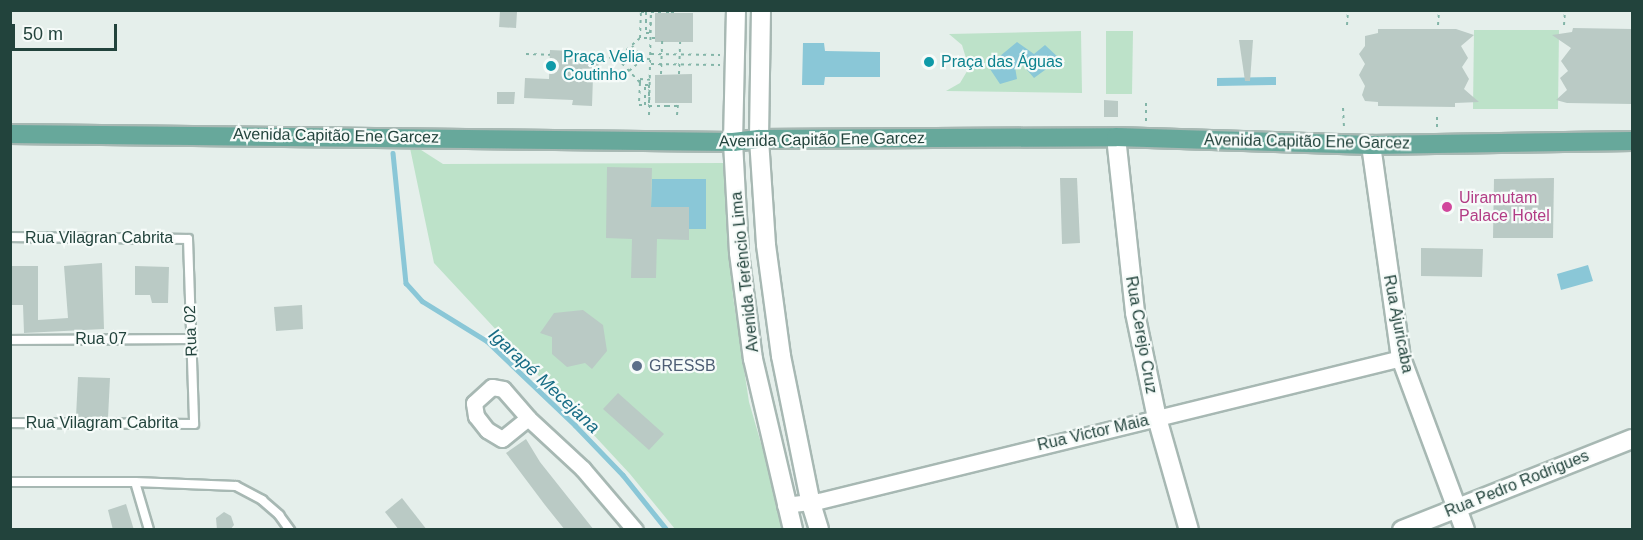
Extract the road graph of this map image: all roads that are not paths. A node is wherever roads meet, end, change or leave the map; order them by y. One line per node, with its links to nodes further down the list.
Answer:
1 (736, 10): 7 (street, Avenida Terêncio Lima)
2 (761, 10): 5 (street, Avenida Terêncio Lima)
3 (10, 134): 7 (main road, Avenida Capitão Ene Garcez)
4 (1116, 137): 5 (main road, Avenida Capitão Ene Garcez); 8 (main road, Avenida Capitão Ene Garcez); 15 (street, Rua Cerejo Cruz)
5 (759, 139): 7 (main road, Avenida Capitão Ene Garcez); 21 (street, Avenida Terêncio Lima)
6 (1632, 141): 8 (main road, Avenida Capitão Ene Garcez)
7 (733, 142): 22 (street, Avenida Terêncio Lima)
8 (1371, 145): 13 (street, Rua Ajuricaba)
9 (10, 237): 10 (lane, Rua Vilagran Cabrita)
10 (188, 239): 11 (lane, Rua 02)
11 (191, 339): 12 (lane, Rua 07); 17 (lane, Rua 02)
12 (10, 340)
13 (1401, 358): 15 (street, Rua Victor Maia); 23 (street, Rua Ajuricaba)
14 (528, 418): 26 (street)
15 (1157, 418): 21 (street, Rua Victor Maia); 29 (street, Rua Cerejo Cruz)
16 (10, 423): 17 (lane, Rua Vilagram Cabrita)
17 (194, 423)
18 (1632, 439): 23 (street, Rua Pedro Rodrigues)
19 (10, 482): 20 (lane)
20 (135, 482): 24 (lane); 25 (lane)
21 (810, 500): 22 (street, Rua Victor Maia); 28 (street, Avenida Terêncio Lima)
22 (785, 505): 27 (street, Avenida Terêncio Lima)
23 (1455, 509): 30 (street, Rua Pedro Rodrigues); 31 (street, Rua Ajuricaba)
24 (149, 530)
25 (290, 530)
26 (635, 530)
27 (793, 530)
28 (819, 530)
29 (1189, 530)
30 (1402, 530)
31 (1465, 530)

